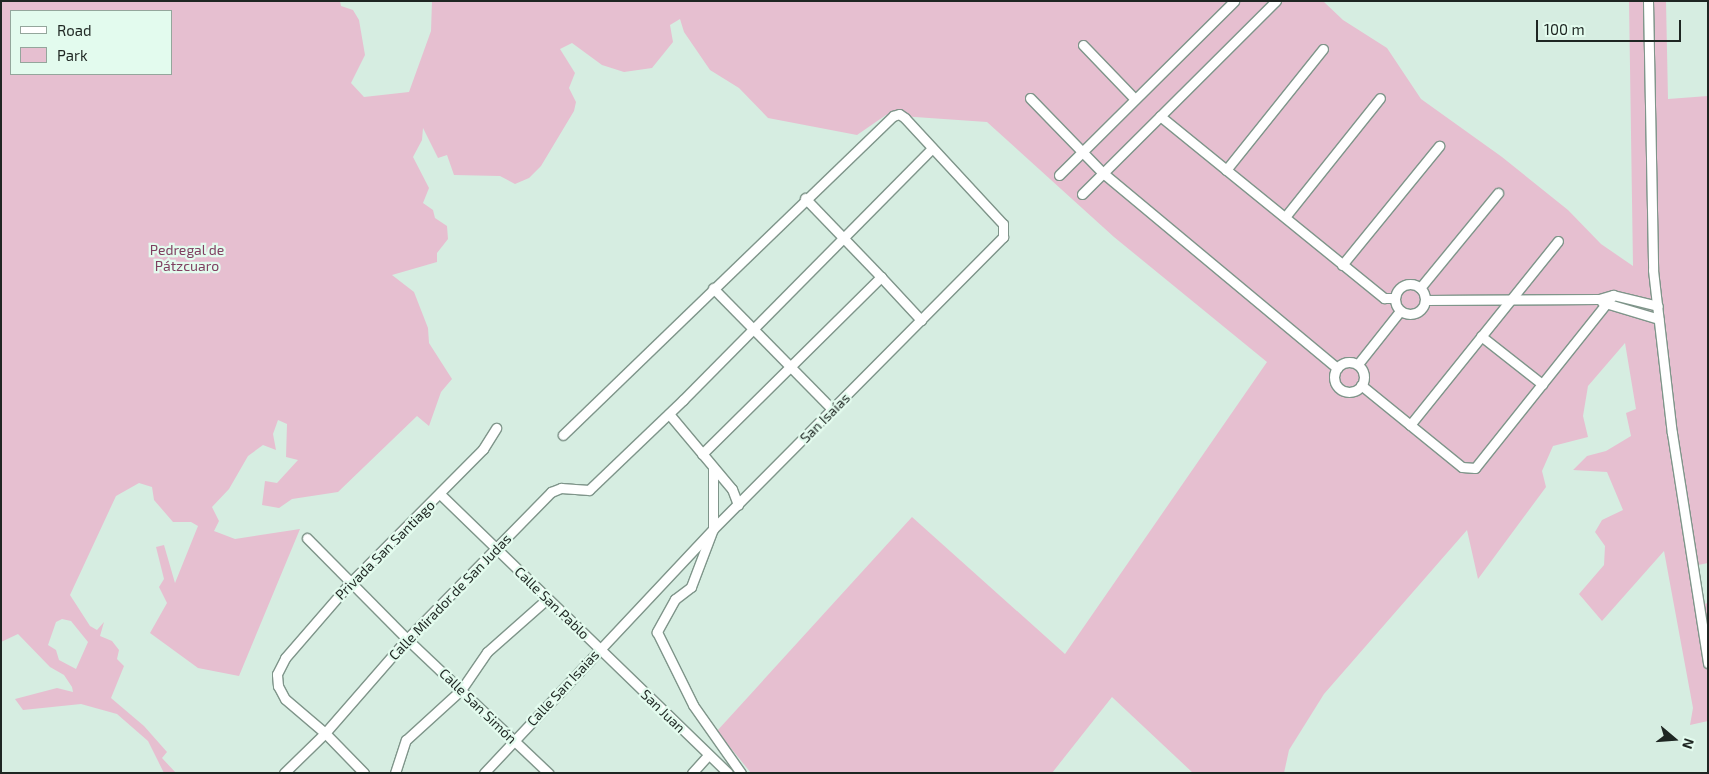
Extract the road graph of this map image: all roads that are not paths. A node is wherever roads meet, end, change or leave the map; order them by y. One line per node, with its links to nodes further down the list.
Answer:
1 (1234, 1): 8 (street)
2 (1276, 1): 9 (street)
3 (1648, 1): 30 (street)
4 (1083, 45): 8 (street)
5 (1323, 49): 13 (street)
6 (1030, 98): 12 (street)
7 (1380, 98): 19 (street)
8 (1135, 99): 12 (street)
9 (1160, 116): 13 (street); 14 (street)
10 (1438, 146): 22 (street)
11 (932, 148): 18 (street); 20 (street); 33 (street, San Isaías)
12 (1081, 152): 14 (street); 15 (street)
13 (1226, 170): 19 (street)
14 (1103, 173): 17 (street); 38 (street)
15 (1059, 175)
16 (1498, 193): 25 (street)
17 (1082, 194)
18 (805, 198): 20 (street); 24 (street)
19 (1285, 218): 22 (street)
20 (843, 237): 23 (street); 34 (street)
21 (1558, 241): 28 (street)
22 (1342, 264): 26 (street)
23 (881, 277): 33 (street); 37 (street)
24 (713, 288): 34 (street); 45 (street)
25 (1420, 288): 26 (street); 27 (street)
26 (1395, 298): 31 (street)
27 (1425, 300): 28 (street); 31 (street)
28 (1511, 300): 29 (street); 35 (street)
29 (1602, 302): 30 (street); 32 (street); 39 (street)
30 (1658, 306): 32 (street)
31 (1400, 311): 36 (street)
32 (1659, 319): 58 (street)
33 (921, 320): 41 (street, San Isaías)
34 (753, 329): 37 (street); 42 (street)
35 (1481, 336): 39 (street); 43 (street)
36 (1358, 364): 38 (street); 40 (street)
37 (792, 368): 41 (street); 46 (street)
38 (1337, 368): 40 (street)
39 (1542, 384): 43 (street)
40 (1361, 385): 43 (street)
41 (833, 410): 49 (street, San Isaías)
42 (669, 414): 46 (street); 52 (street, Calle Mirador de San Judas)
43 (1410, 425)
44 (496, 428): 48 (street, Privada San Santiago)
45 (563, 435)
46 (702, 454): 47 (street)
47 (713, 468): 49 (street); 50 (street)
48 (440, 494): 52 (street, Calle San Pablo); 53 (street, Privada San Santiago)
49 (738, 505): 50 (street, San Isaías)
50 (713, 529): 55 (street, San Isaías); 70 (street)
51 (307, 538): 53 (street, Calle San Simón)
52 (496, 548): 54 (street, Calle San Pablo); 56 (street, Calle Mirador de San Judas)
53 (350, 583): 56 (street, Calle San Simón); 60 (street, Privada San Santiago)
54 (548, 598): 57 (street, Calle San Pablo); 59 (street)
55 (645, 605): 57 (street, Calle San Isaias)
56 (407, 639): 59 (street, Calle San Simón); 60 (street, Calle Mirador de San Judas)
57 (599, 649): 61 (street, Calle San Isaias); 62 (street, San Juan)
58 (1708, 663)
59 (461, 690): 61 (street, Calle San Simón); 65 (street)
60 (325, 733): 63 (street, Calle Mirador de San Judas); 64 (street)
61 (514, 740): 66 (street, Calle San Isaias); 67 (street, Calle San Simón)
62 (708, 755): 68 (street); 69 (street, San Juan)
63 (284, 773)
64 (364, 773)
65 (394, 773)
66 (484, 773)
67 (548, 773)
68 (692, 773)
69 (728, 773)
70 (741, 773)

